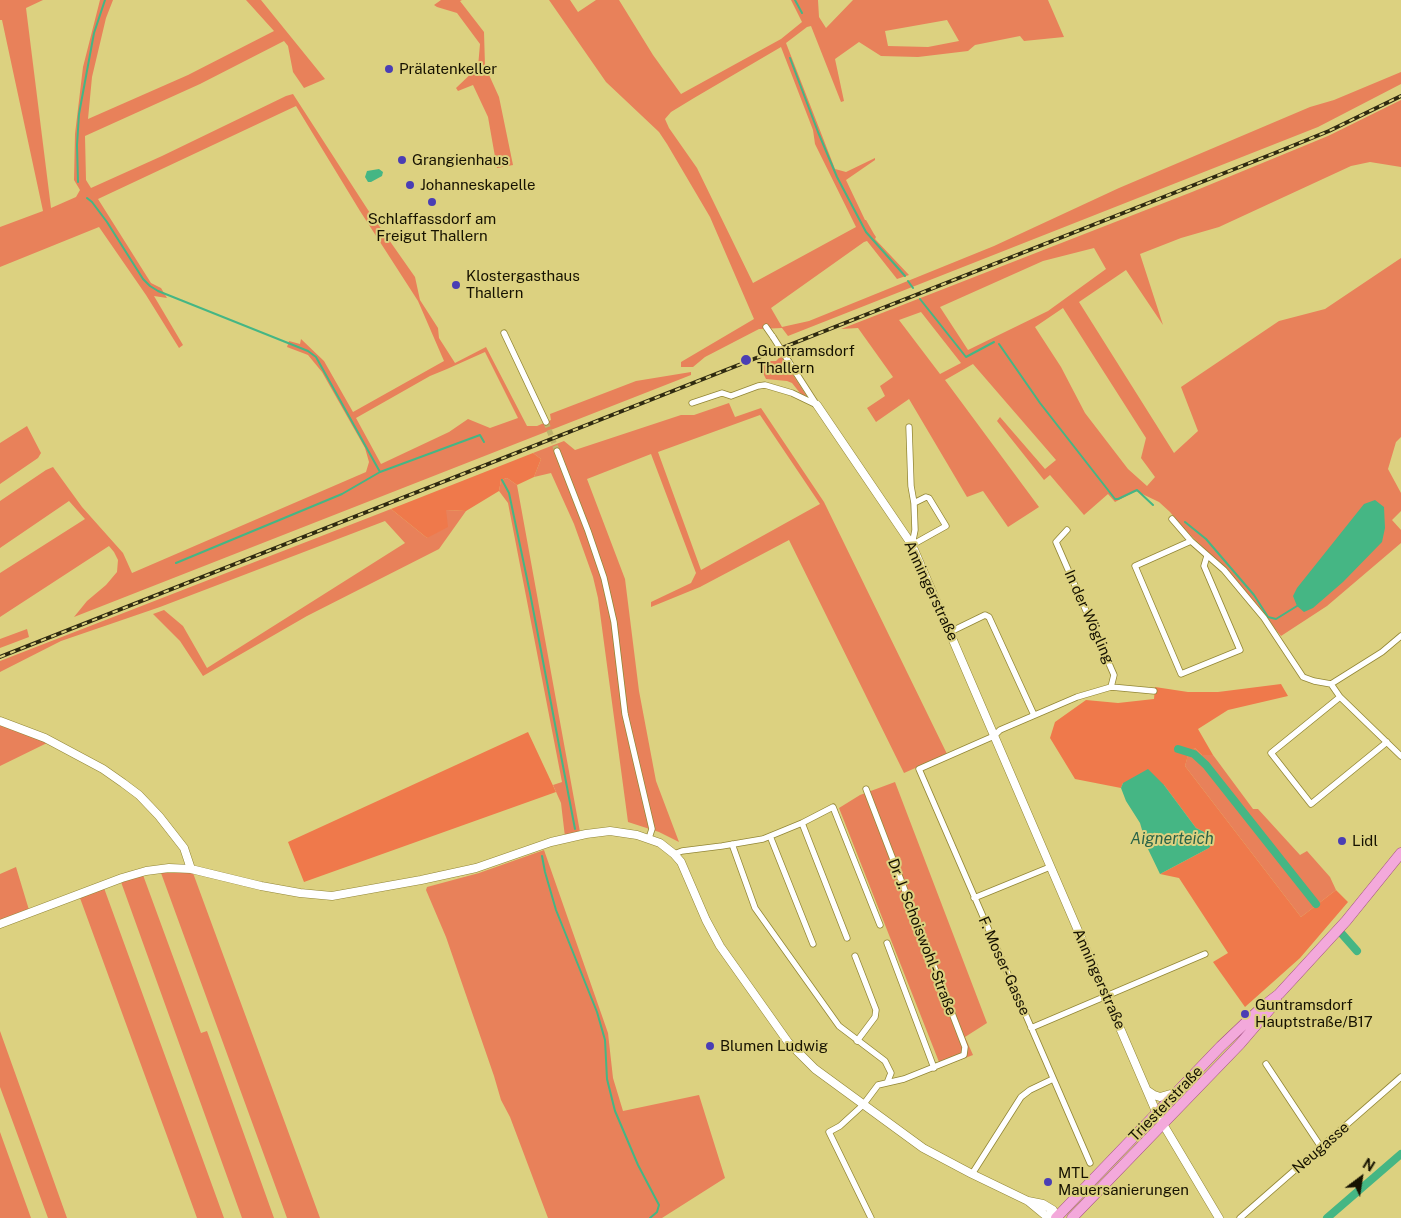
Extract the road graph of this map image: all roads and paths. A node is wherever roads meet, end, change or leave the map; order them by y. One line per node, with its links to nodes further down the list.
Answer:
1 (766, 328): 4 (street, Anningerstraße, bridge)
2 (504, 333): 5 (street)
3 (692, 403): 4 (street)
4 (817, 405): 12 (street, Anningerstraße)
5 (546, 422)
6 (909, 427): 8 (street)
7 (557, 451): 28 (street)
8 (914, 503): 12 (street); 12 (street)
9 (1172, 519): 11 (street)
10 (1067, 530): 17 (street, In der Wögling)
11 (1192, 541): 13 (street); 13 (street)
12 (912, 546): 14 (street, Anningerstraße)
13 (1207, 556): 16 (street)
14 (950, 632): 20 (street); 22 (street, Anningerstraße)
15 (1401, 636): 16 (street)
16 (1331, 684): 19 (street)
17 (1111, 687): 18 (street); 20 (street, In der Wögling)
18 (1154, 690)
19 (1340, 697): 23 (street); 23 (street)
20 (1034, 715): 22 (street, In der Wögling)
21 (0, 721): 33 (street)
22 (994, 736): 32 (street, Anningerstraße); 34 (street, F. Moser-Gasse)
23 (1387, 742): 24 (street)
24 (1401, 756)
25 (866, 789): 47 (street, Dr. J. Schoiswohl-Straße)
26 (802, 823): 27 (street); 36 (street); 37 (street)
27 (770, 836): 29 (street); 39 (street)
28 (649, 838): 31 (street); 33 (street)
29 (732, 844): 31 (street); 45 (street)
30 (1401, 853): 42 (main road, Triesterstraße)
31 (674, 854): 53 (street)
32 (1050, 867): 34 (street); 43 (street, Anningerstraße)
33 (191, 869): 35 (street)
34 (974, 898): 44 (street, F. Moser-Gasse)
35 (0, 924)
36 (880, 925)
37 (848, 938)
38 (887, 943): 47 (street)
39 (813, 944)
40 (1205, 954): 43 (street)
41 (854, 956): 45 (street)
42 (1279, 994): 52 (main road, Triesterstraße); 55 (main road, Triesterstraße)
43 (1106, 995): 44 (street); 51 (street, Anningerstraße)
44 (1031, 1028): 49 (street, F. Moser-Gasse)
45 (857, 1041): 50 (street)
46 (1266, 1064): 56 (street)
47 (934, 1068): 50 (street, Dr. J. Schoiswohl-Straße)
48 (1401, 1077): 56 (street, Neugasse)
49 (1053, 1079): 57 (street, F. Moser-Gasse); 58 (street)
50 (887, 1083): 53 (street, Dr. J. Schoiswohl-Straße)
51 (1148, 1091): 52 (street); 54 (street, Anningerstraße)
52 (1178, 1092): 54 (main road, Triesterstraße)
53 (863, 1105): 58 (street); 59 (street, Dr. J. Schoiswohl-Straße)
54 (1157, 1114): 55 (street, Anningerstraße); 60 (main road, Triesterstraße)
55 (1162, 1125): 61 (main road, Triesterstraße); 62 (street, Anningerstraße)
56 (1321, 1147): 63 (street, Neugasse)
57 (1090, 1163)
58 (972, 1174): 60 (street)
59 (871, 1218)
60 (1057, 1218)
61 (1072, 1218)
62 (1219, 1218)
63 (1240, 1218)

